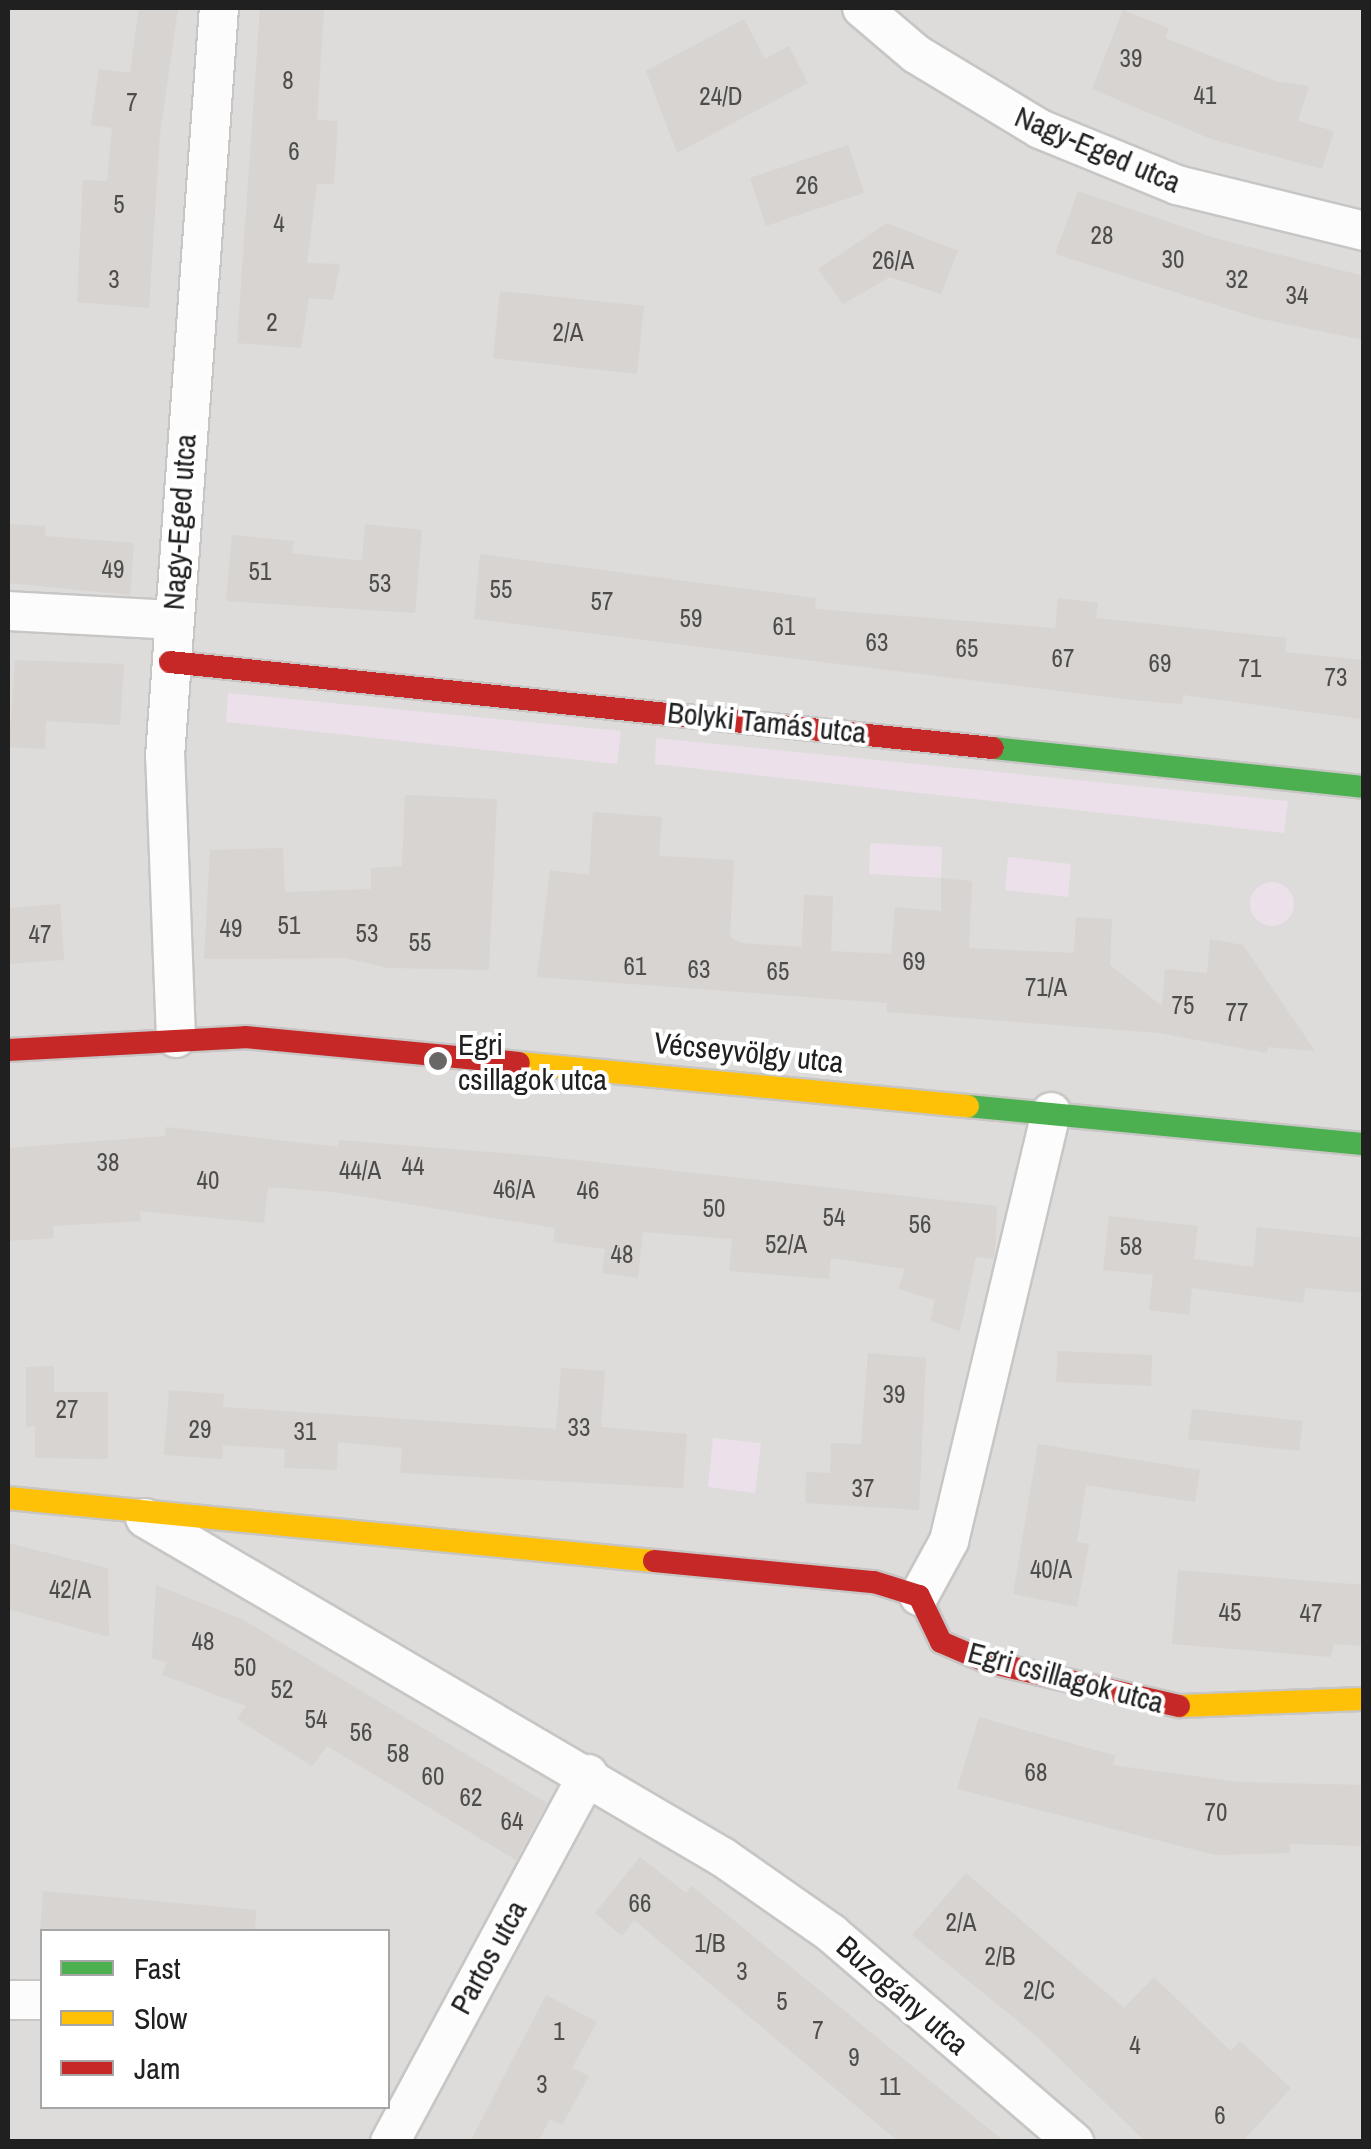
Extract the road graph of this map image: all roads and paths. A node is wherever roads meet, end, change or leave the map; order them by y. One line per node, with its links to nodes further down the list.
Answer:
1 (219, 8): 5 (street, Nagy-Eged utca)
2 (862, 8): 3 (street, Nagy-Eged utca)
3 (1364, 231)
4 (8, 611): 5 (street)
5 (172, 620): 6 (street, Nagy-Eged utca)
6 (170, 662): 7 (street, Bolyki Tamás utca); 8 (street, Nagy-Eged utca)
7 (1364, 787)
8 (176, 1038): 9 (street, Vécseyvölgy utca); 10 (street, Vécseyvölgy utca)
9 (8, 1050)
10 (1051, 1112): 11 (street, Vécseyvölgy utca); 14 (street)
11 (1364, 1144)
12 (8, 1498): 13 (street)
13 (122, 1504): 14 (street); 16 (street)
14 (919, 1596): 15 (street, Egri csillagok utca)
15 (1364, 1699)
16 (588, 1774): 19 (street, Partos utca); 20 (street, Buzogány utca)
17 (8, 2000): 18 (street)
18 (40, 2000)
19 (394, 2118)
20 (1074, 2142)

